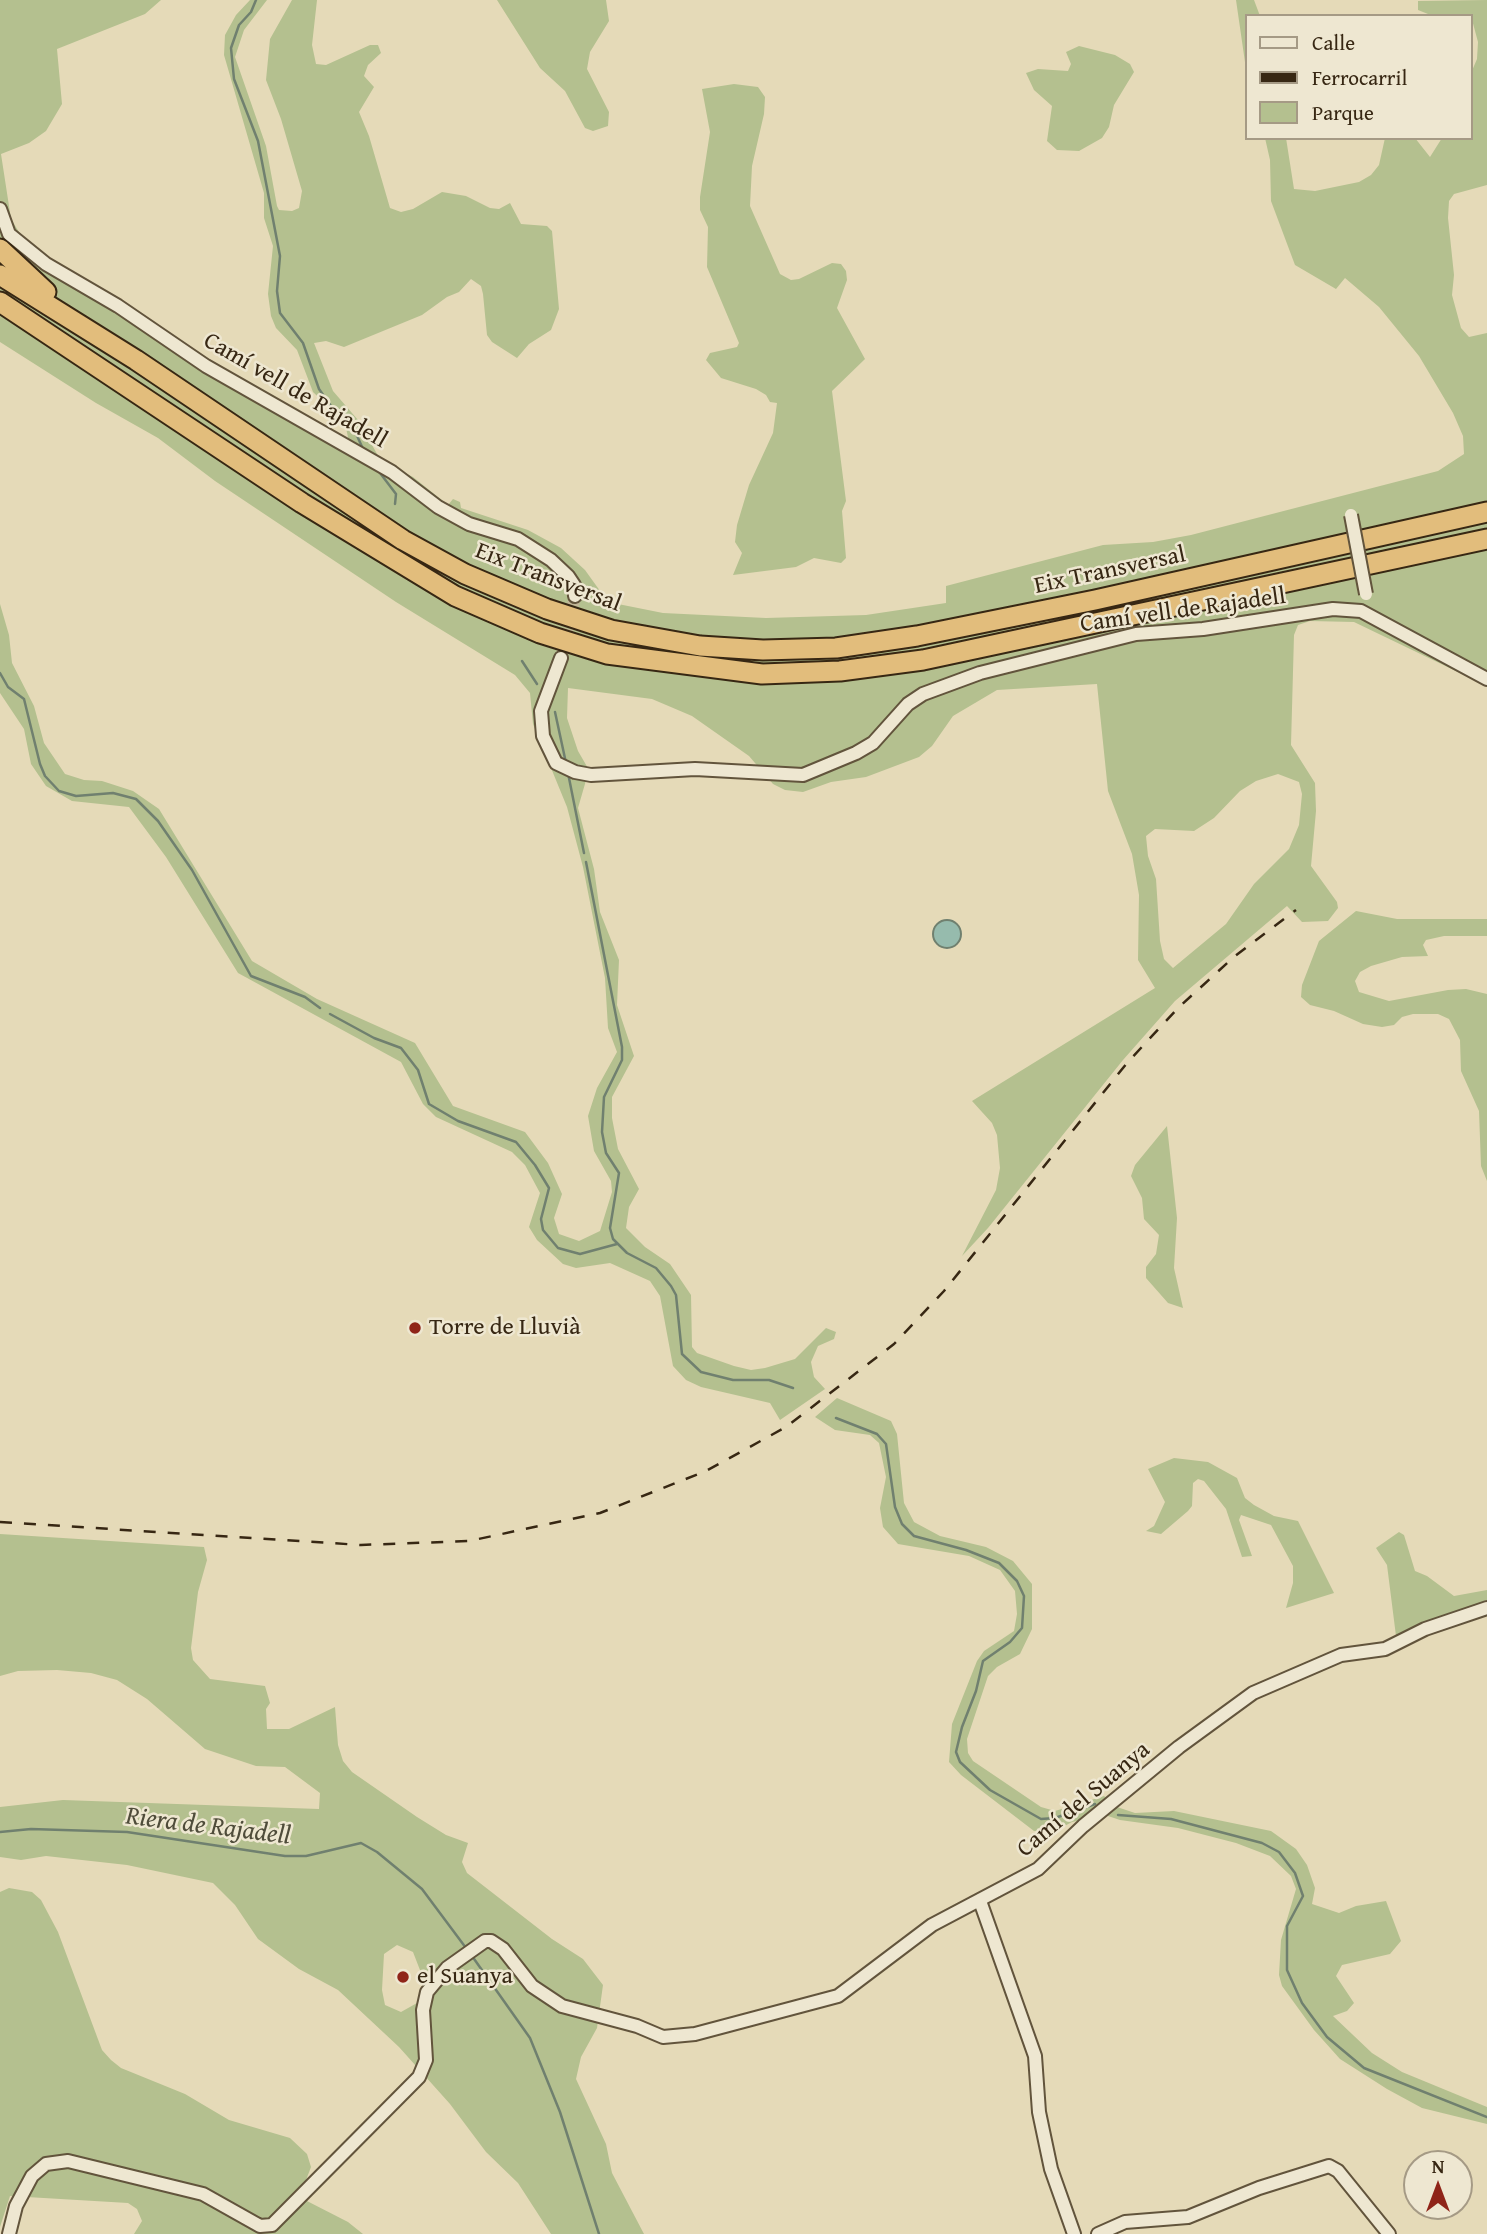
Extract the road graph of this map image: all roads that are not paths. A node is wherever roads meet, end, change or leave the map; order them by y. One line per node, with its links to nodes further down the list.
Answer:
1 (0, 209): 9 (street, Camí vell de Rajadell)
2 (0, 249): 5 (highway)
3 (0, 275): 5 (highway, Eix Transversal)
4 (0, 302): 8 (highway, Eix Transversal)
5 (136, 360): 7 (highway, Eix Transversal)
6 (1350, 509): 10 (street, bridge)
7 (1487, 512)
8 (1487, 539)
9 (575, 596)
10 (1364, 613): 11 (street, Camí vell de Rajadell); 12 (street, Camí vell de Rajadell)
11 (561, 658)
12 (1487, 679)
13 (1487, 1608): 14 (street, Camí del Suanya)
14 (980, 1901): 15 (street, Camí del Suanya); 16 (street)
15 (9, 2234)
16 (1074, 2234)
17 (1098, 2234): 18 (street)
18 (1389, 2234)

